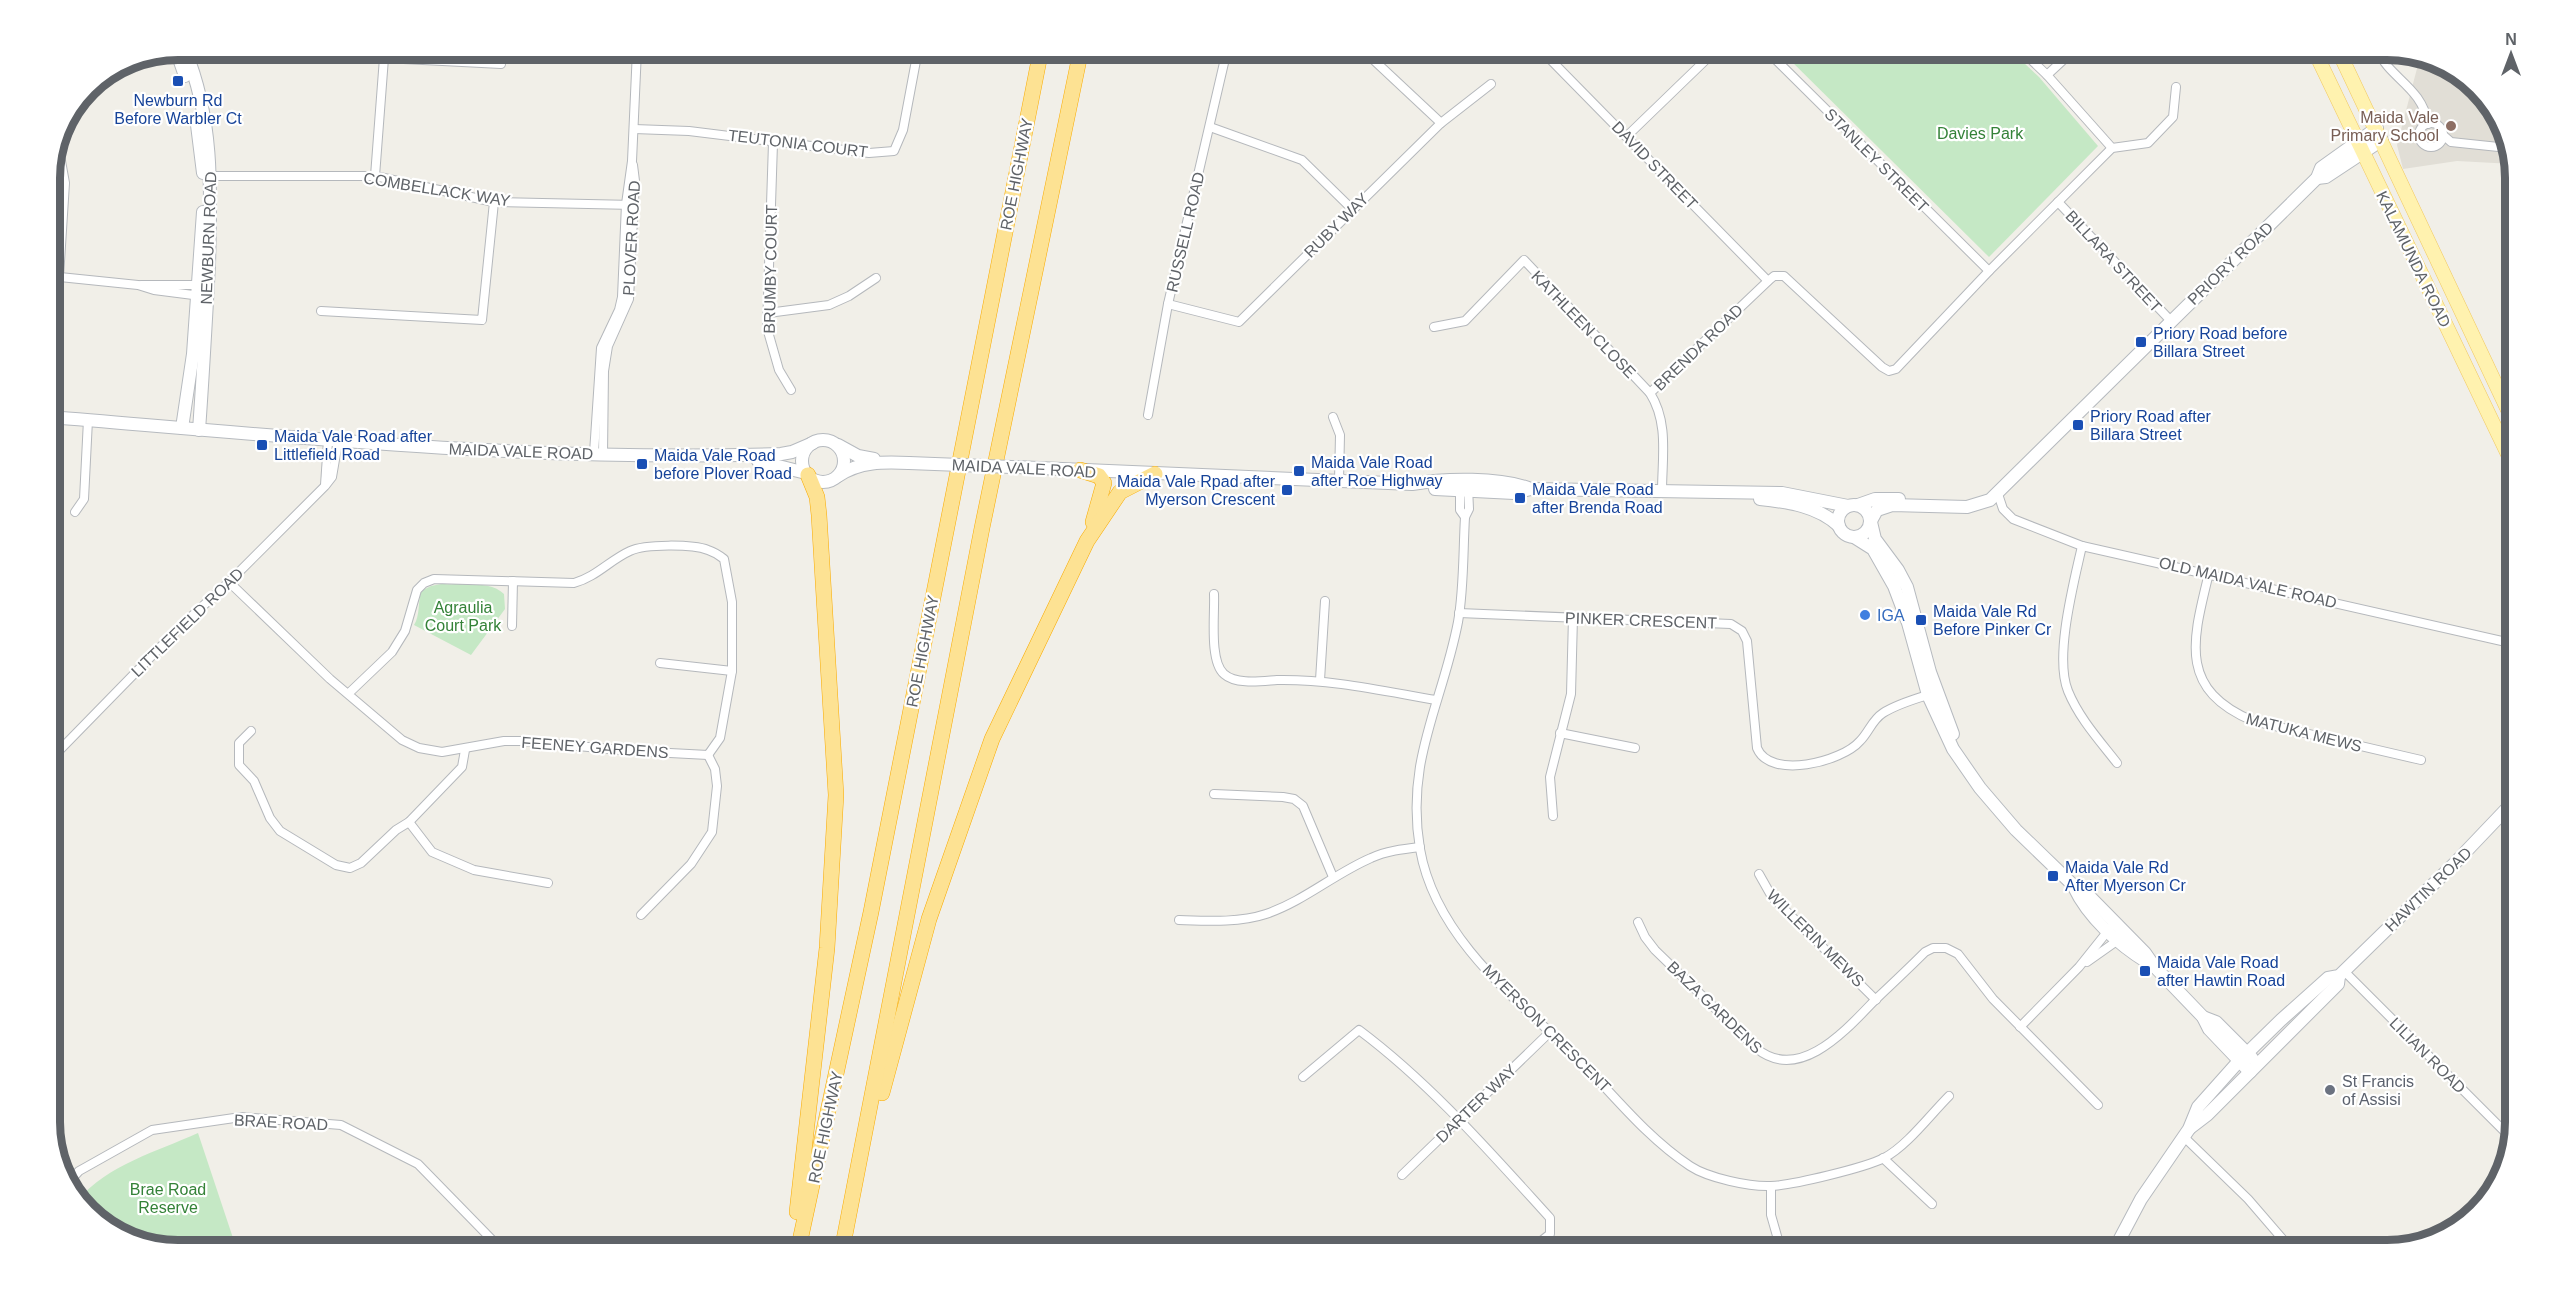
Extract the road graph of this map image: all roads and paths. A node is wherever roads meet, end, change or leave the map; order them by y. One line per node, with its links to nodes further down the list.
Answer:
1 (179, 60): 35 (main road, NEWBURN ROAD)
2 (188, 60): 35 (main road, NEWBURN ROAD)
3 (384, 60): 36 (street)
4 (423, 60): 19 (street)
5 (637, 60): 26 (street, PLOVER ROAD)
6 (916, 60): 30 (street, TEUTONIA COURT)
7 (1039, 60): 142 (highway, ROE HIGHWAY)
8 (1079, 60): 135 (highway)
9 (1225, 60): 25 (street, RUSSELL ROAD)
10 (1374, 60): 23 (street)
11 (1551, 60): 29 (street, DAVID STREET)
12 (1706, 60): 29 (street)
13 (1776, 60): 42 (street, STANLEY STREET)
14 (2031, 60): 20 (street)
15 (2063, 60): 20 (street)
16 (2319, 60): 31 (main road, KALAMUNDA ROAD)
17 (2343, 60): 27 (main road, KALAMUNDA ROAD)
18 (2383, 60): 24 (street)
19 (501, 64)
20 (2047, 75): 33 (street)
21 (1491, 84): 23 (street, RUBY WAY)
22 (2176, 87): 33 (street)
23 (1441, 123): 40 (street, RUBY WAY)
24 (2428, 124): 28 (street); 28 (street)
25 (1210, 127): 40 (street); 47 (street, RUSSELL ROAD)
26 (634, 129): 30 (street, TEUTONIA COURT); 39 (street, PLOVER ROAD)
27 (2379, 134): 31 (main road, PRIORY ROAD); 54 (main road, KALAMUNDA ROAD)
28 (2443, 135): 32 (street)
29 (1627, 136): 45 (street, DAVID STREET)
30 (773, 143): 49 (street, BRUMBY COURT)
31 (2360, 146): 50 (main road, PRIORY ROAD); 64 (main road, KALAMUNDA ROAD)
32 (2501, 147)
33 (2112, 148): 38 (street)
34 (61, 162): 41 (street)
35 (207, 176): 36 (street, COMBELLACK WAY); 46 (main road, NEWBURN ROAD)
36 (375, 176): 37 (street, COMBELLACK WAY)
37 (494, 202): 39 (street, COMBELLACK WAY); 48 (street)
38 (2058, 202): 42 (street); 50 (street, BILLARA STREET)
39 (630, 205): 65 (street, PLOVER ROAD)
40 (1352, 209): 47 (street, RUBY WAY)
41 (60, 230)
42 (1989, 272): 45 (street)
43 (60, 277): 46 (street)
44 (876, 278): 49 (street)
45 (1768, 281): 53 (street, BRENDA ROAD)
46 (203, 290): 59 (main road, NEWBURN ROAD); 60 (main road, NEWBURN ROAD)
47 (1168, 304): 55 (street, RUSSELL ROAD)
48 (321, 311)
49 (768, 313): 52 (street, BRUMBY COURT)
50 (2170, 321): 76 (main road, PRIORY ROAD)
51 (1434, 327): 53 (street, KATHLEEN CLOSE)
52 (791, 390)
53 (1650, 393): 74 (street, BRENDA ROAD)
54 (2505, 404)
55 (1148, 416)
56 (1333, 417): 72 (street)
57 (60, 418): 58 (main road, MAIDA VALE ROAD)
58 (88, 420): 59 (main road, MAIDA VALE ROAD); 79 (street)
59 (182, 428): 60 (main road, MAIDA VALE ROAD)
60 (199, 430): 61 (main road, MAIDA VALE ROAD)
61 (333, 442): 65 (main road, MAIDA VALE ROAD); 87 (street, LITTLEFIELD ROAD)
62 (813, 443): 63 (main road); 66 (main road, MAIDA VALE ROAD); 69 (main road)
63 (833, 443): 67 (main road, MAIDA VALE ROAD); 71 (main road)
64 (2505, 448)
65 (598, 453): 66 (main road, MAIDA VALE ROAD)
66 (706, 456): 69 (main road, MAIDA VALE ROAD)
67 (887, 462): 68 (main road, MAIDA VALE ROAD, bridge); 71 (main road, MAIDA VALE ROAD)
68 (1080, 470): 70 (main road, MAIDA VALE ROAD); 83 (highway)
69 (807, 474): 71 (main road); 141 (highway)
70 (1155, 474): 72 (main road, MAIDA VALE ROAD); 83 (highway)
71 (836, 477)
72 (1339, 482): 73 (main road, MAIDA VALE ROAD)
73 (1464, 486): 74 (main road, MAIDA VALE ROAD); 90 (street, MYERSON CRESCENT)
74 (1662, 492): 75 (main road, MAIDA VALE ROAD)
75 (1706, 493): 77 (main road, MAIDA VALE ROAD); 81 (main road, MAIDA VALE ROAD)
76 (1998, 494): 78 (main road, PRIORY ROAD); 84 (street, OLD MAIDA VALE ROAD)
77 (1853, 505): 78 (main road, PRIORY ROAD); 80 (main road); 81 (main road)
78 (1954, 507): 80 (main road, PRIORY ROAD)
79 (75, 512)
80 (1871, 521): 82 (main road); 98 (main road)
81 (1839, 526): 82 (main road)
82 (1854, 537): 98 (main road)
83 (1087, 541): 135 (highway)
84 (2082, 546): 85 (street, OLD MAIDA VALE ROAD); 107 (street)
85 (2209, 573): 93 (street, OLD MAIDA VALE ROAD); 106 (street, MATUKA MEWS)
86 (513, 581): 92 (street); 95 (street); 97 (street)
87 (229, 582): 97 (street, FEENEY GARDENS); 102 (street, LITTLEFIELD ROAD)
88 (1214, 594): 96 (street)
89 (1325, 601): 96 (street)
90 (1459, 613): 91 (street, PINKER CRESCENT); 99 (street, MYERSON CRESCENT)
91 (1573, 617): 98 (street, PINKER CRESCENT); 101 (street)
92 (512, 626)
93 (2505, 642)
94 (660, 663): 95 (street)
95 (732, 671): 105 (street)
96 (1320, 680): 99 (street)
97 (348, 694): 104 (street, FEENEY GARDENS)
98 (1932, 694): 119 (main road)
99 (1436, 700): 112 (street, MYERSON CRESCENT)
100 (251, 730): 111 (street)
101 (1560, 734): 103 (street); 110 (street)
102 (60, 748)
103 (1635, 748)
104 (465, 750): 105 (street, FEENEY GARDENS); 111 (street)
105 (708, 754): 116 (street)
106 (2421, 760)
107 (2117, 763)
108 (1214, 794): 114 (street)
109 (2505, 810): 122 (main road, HAWTIN ROAD)
110 (1553, 816)
111 (409, 822): 115 (street)
112 (1420, 847): 114 (street); 125 (street, MYERSON CRESCENT)
113 (1759, 874): 123 (street, WILLERIN MEWS)
114 (1333, 877): 117 (street)
115 (548, 883)
116 (641, 915)
117 (1179, 920)
118 (1638, 922): 123 (street, BAZA GARDENS)
119 (2112, 926): 120 (main road); 121 (street)
120 (2122, 937): 121 (street); 126 (main road)
121 (2079, 967): 124 (street)
122 (2341, 973): 126 (main road, HAWTIN ROAD); 127 (main road, HAWTIN ROAD); 132 (street, LILIAN ROAD)
123 (1876, 999): 124 (street, BAZA GARDENS)
124 (2020, 1027): 130 (street, BAZA GARDENS)
125 (1550, 1032): 131 (street, DARTER WAY); 138 (street, MYERSON CRESCENT)
126 (2244, 1057): 127 (main road); 133 (main road, HAWTIN ROAD)
127 (2254, 1068): 133 (main road, HAWTIN ROAD)
128 (1303, 1077): 131 (street)
129 (1948, 1096): 134 (street, MYERSON CRESCENT)
130 (2098, 1105)
131 (1460, 1118): 136 (street, DARTER WAY); 144 (street)
132 (2504, 1132)
133 (2186, 1133): 146 (main road, HAWTIN ROAD); 147 (street)
134 (1883, 1158): 138 (street, MYERSON CRESCENT); 139 (street)
135 (859, 1164): 143 (highway)
136 (1402, 1175)
137 (74, 1177): 140 (street, BRAE ROAD)
138 (1771, 1186): 145 (street)
139 (1932, 1204)
140 (491, 1240)
141 (794, 1240)
142 (800, 1240)
143 (844, 1240)
144 (1543, 1240)
145 (1778, 1240)
146 (2120, 1240)
147 (2283, 1240)

